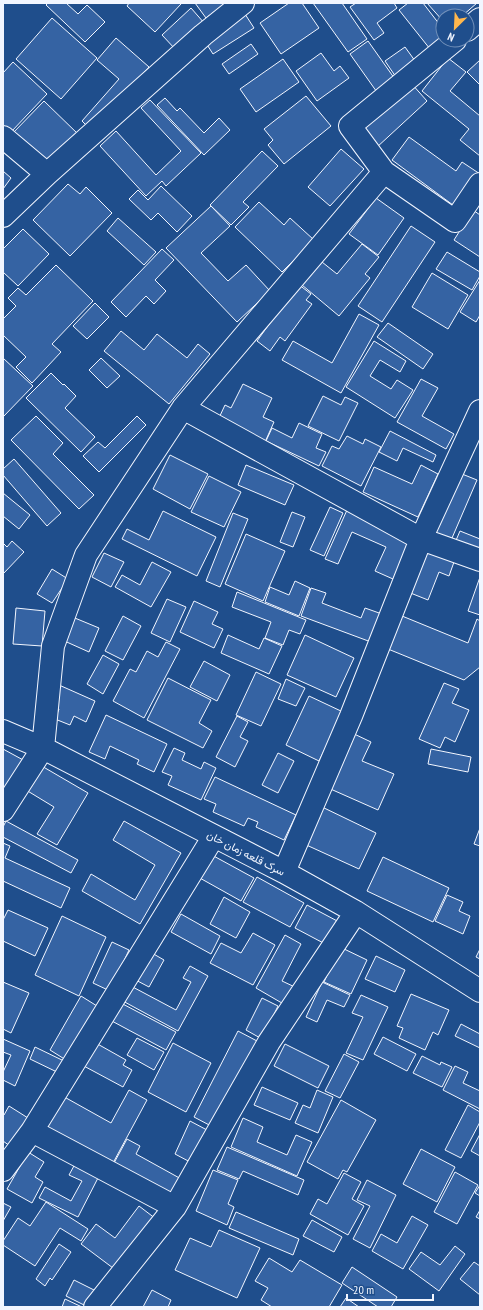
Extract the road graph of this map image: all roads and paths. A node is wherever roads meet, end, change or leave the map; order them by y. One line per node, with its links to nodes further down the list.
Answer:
1 (243, 3): 5 (street)
2 (445, 48): 4 (street)
3 (3, 137): 5 (street)
4 (384, 172): 6 (street); 8 (street)
5 (46, 174): 7 (street)
6 (480, 184)
7 (3, 216)
8 (183, 408): 10 (street); 13 (street)
9 (480, 411): 10 (street)
10 (420, 539): 11 (street); 16 (street)
11 (480, 560)
12 (3, 731): 13 (street, سرک قلعه زمان خان)
13 (43, 748): 14 (street); 15 (street, سرک قلعه زمان خان)
14 (3, 810)
15 (214, 836): 16 (street, سرک قلعه زمان خان); 19 (street)
16 (284, 872): 17 (street, سرک قلعه زمان خان)
17 (356, 912): 18 (street, سرک قلعه زمان خان); 21 (street)
18 (480, 991)
19 (32, 1131): 20 (street); 21 (street)
20 (3, 1170)
21 (175, 1207): 22 (street)
22 (95, 1307)

